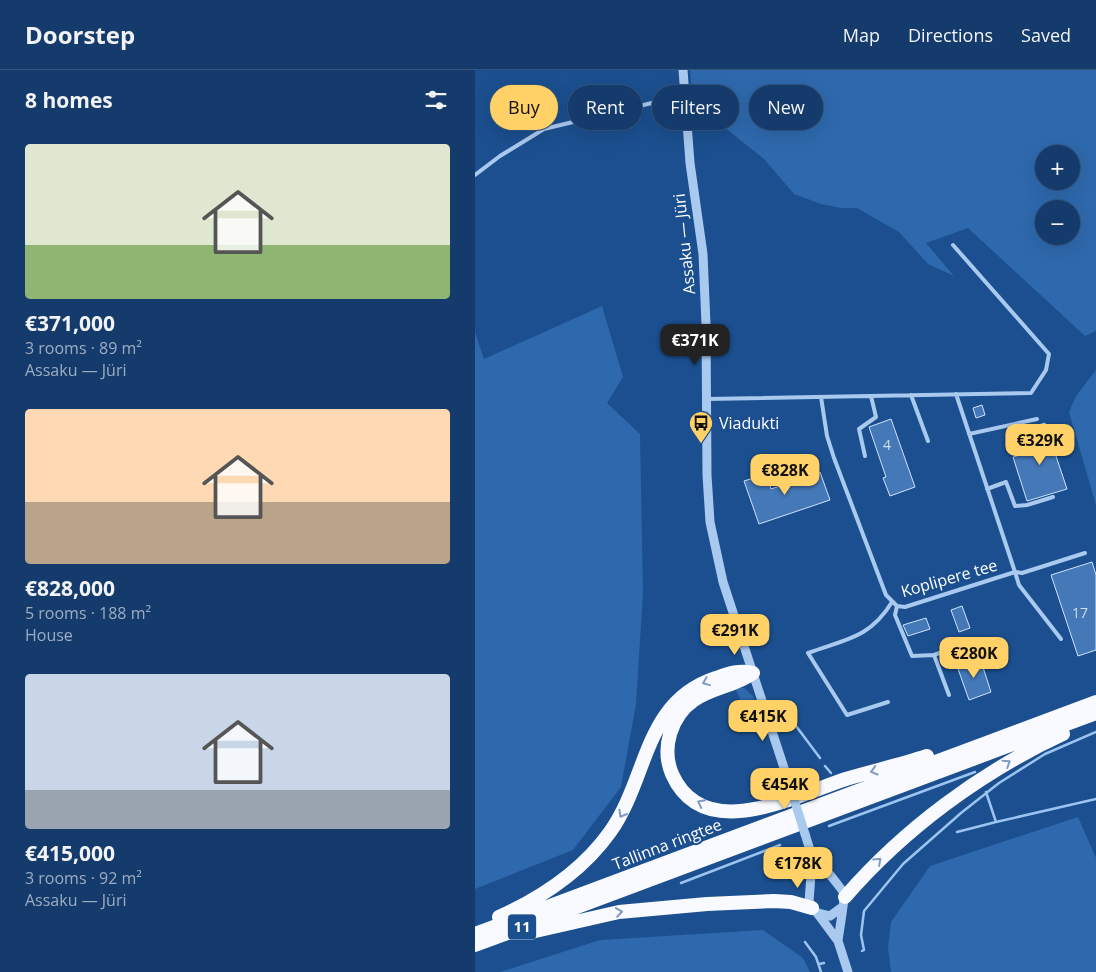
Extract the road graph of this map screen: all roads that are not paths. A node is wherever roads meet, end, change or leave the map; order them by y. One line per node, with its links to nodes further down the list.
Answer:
1 (683, 70): 2 (street, Assaku — Jüri)
2 (685, 85)
3 (652, 103): 5 (lane)
4 (688, 130): 11 (street, Assaku — Jüri)
5 (475, 175)
6 (953, 245): 7 (lane)
7 (956, 394): 8 (lane); 13 (lane, Koplipere tee)
8 (911, 395): 9 (lane); 14 (lane)
9 (871, 396): 10 (lane); 15 (lane)
10 (821, 397): 11 (lane); 20 (lane, Koplipere tee)
11 (707, 399): 25 (street, Assaku — Jüri)
12 (1037, 419): 13 (lane)
13 (969, 434): 16 (lane, Koplipere tee)
14 (928, 441)
15 (865, 456)
16 (987, 489): 17 (lane); 19 (lane, Koplipere tee)
17 (1053, 497)
18 (1085, 553): 19 (lane)
19 (1015, 572): 21 (lane, Koplipere tee); 22 (lane)
20 (891, 602): 21 (lane, Koplipere tee); 27 (lane)
21 (897, 606): 24 (lane)
22 (1061, 639)
23 (967, 644): 24 (lane)
24 (935, 655): 26 (lane)
25 (753, 672): 31 (highway, one-way to 25); 32 (street, Assaku — Jüri, bridge); 35 (highway, one-way to 35)
26 (949, 695)
27 (888, 702)
28 (1096, 702): 31 (highway, Tallinna ringtee / 11)
29 (1096, 713): 38 (highway, Tallinna ringtee / 11)
30 (1096, 720): 33 (highway, one-way to 30)
31 (1045, 721): 36 (highway, Tallinna ringtee / 11)
32 (810, 850): 33 (street, Assaku — Jüri); 34 (street, Assaku — Jüri)
33 (843, 902): 34 (street); 37 (street)
34 (814, 911): 37 (street); 39 (highway, one-way to 34)
35 (475, 927)
36 (475, 934)
37 (839, 941): 40 (street)
38 (475, 945)
39 (475, 951)
40 (848, 972)

